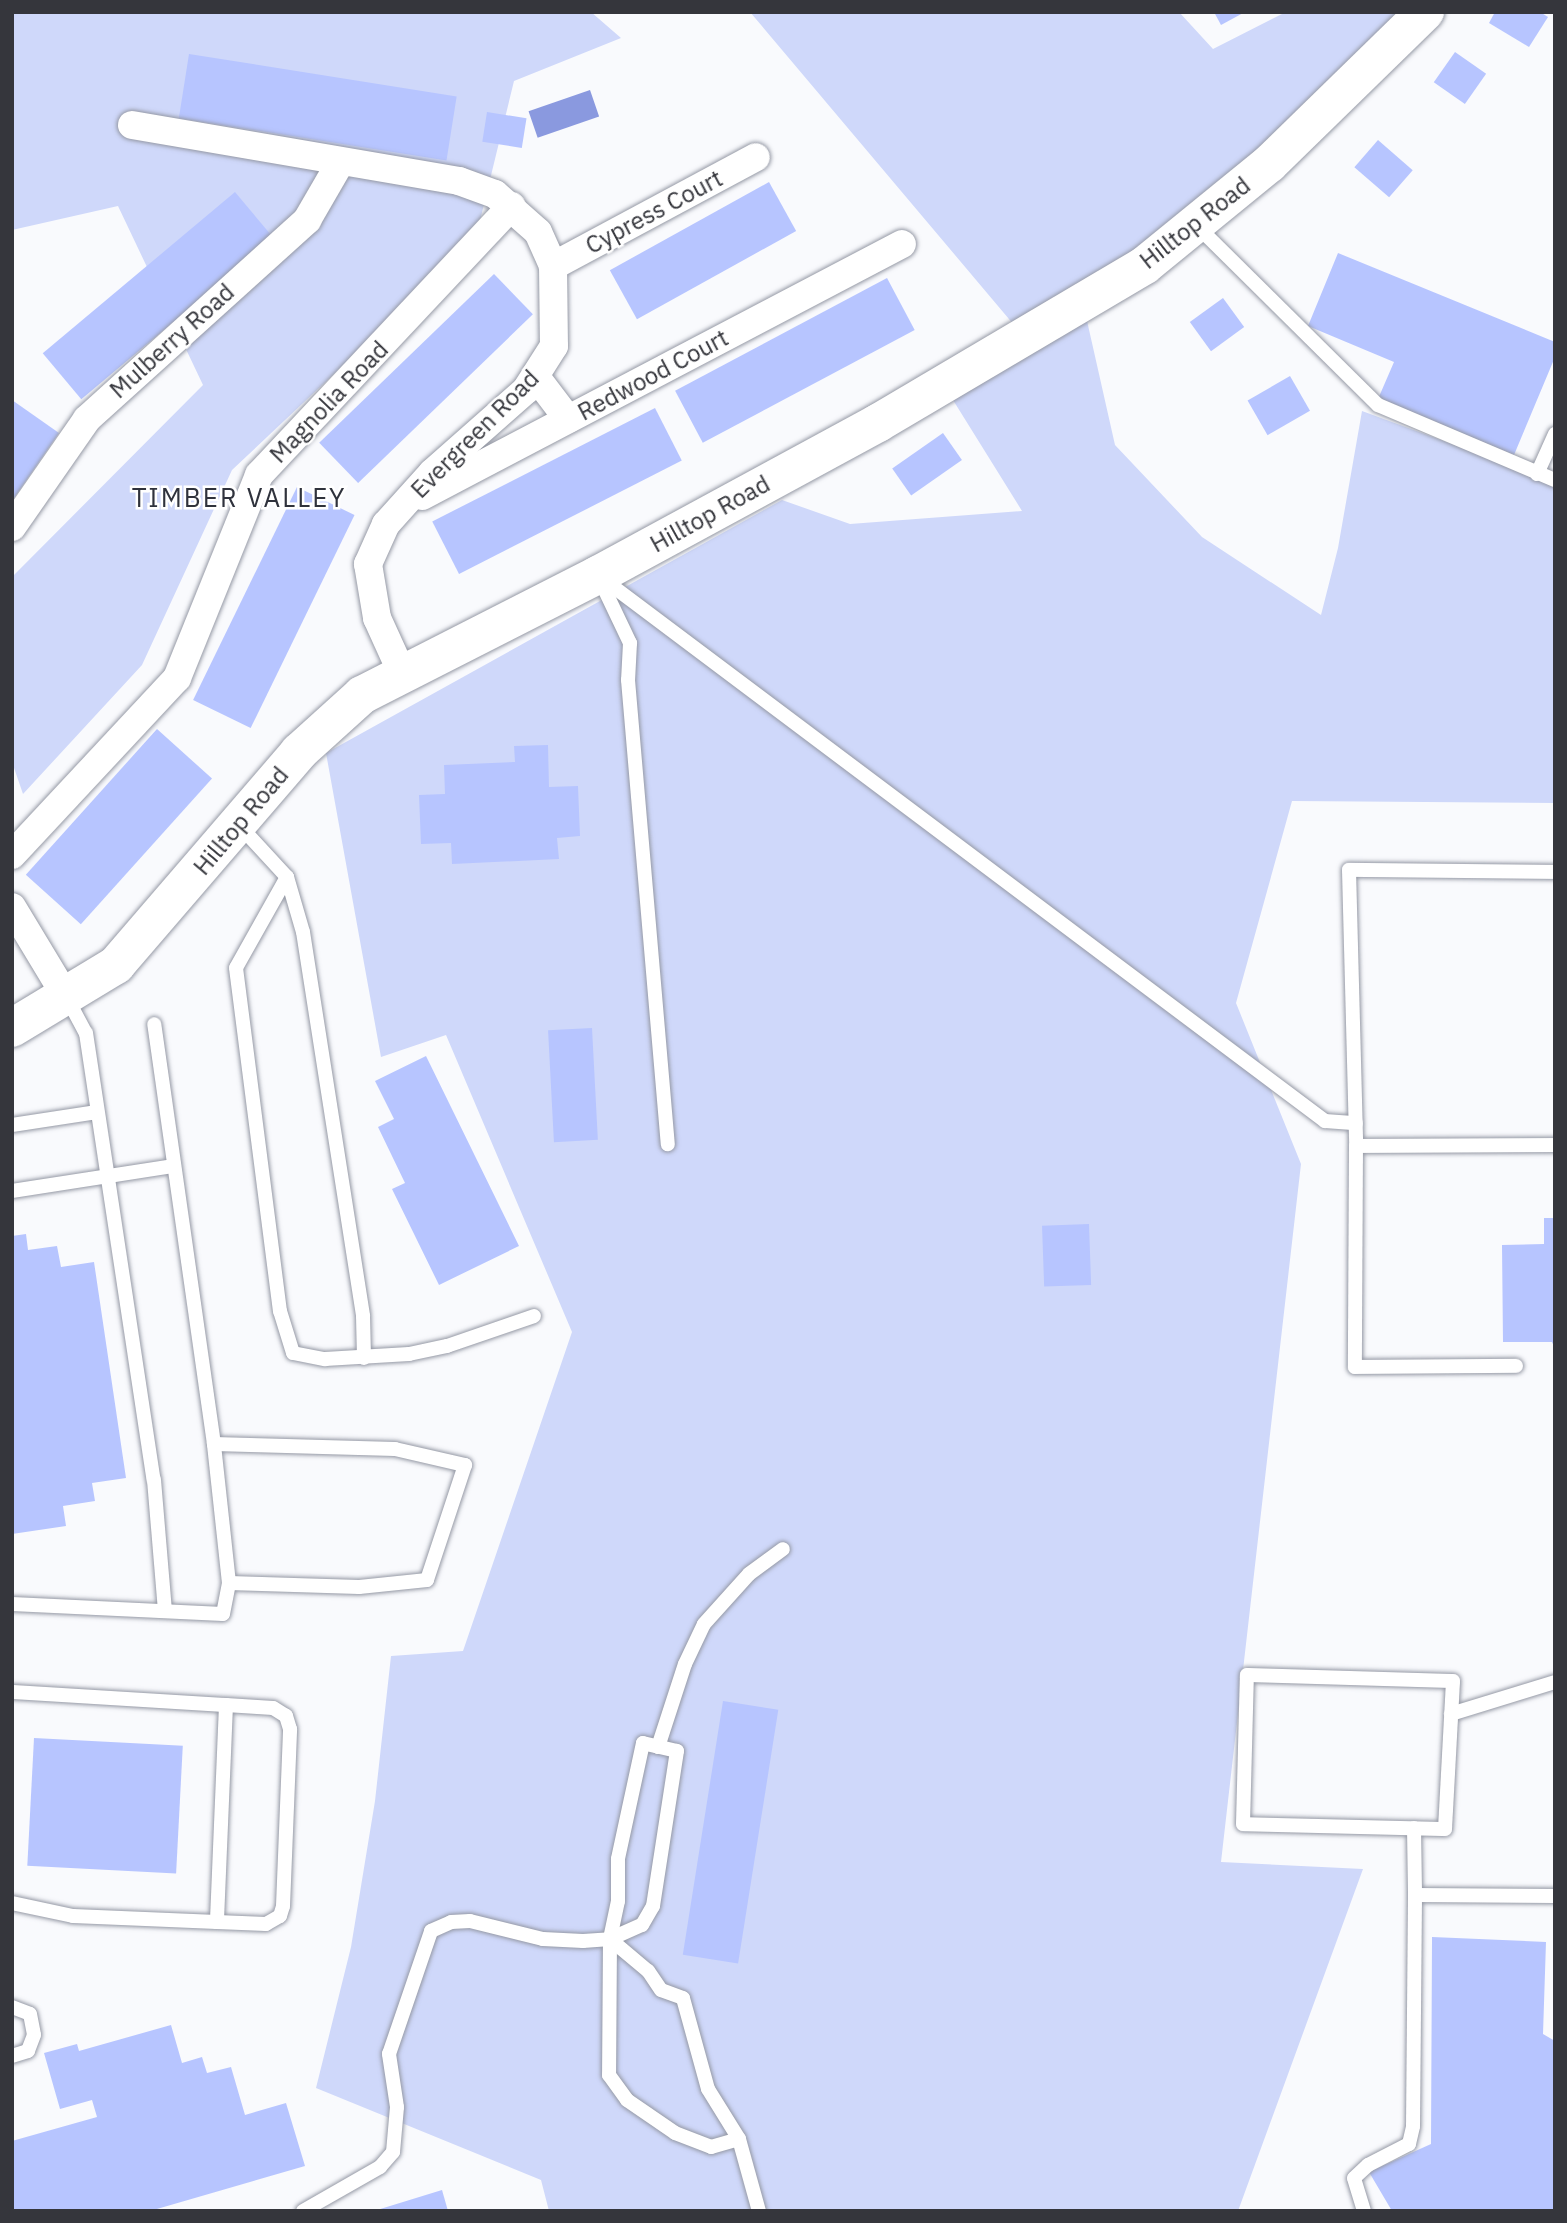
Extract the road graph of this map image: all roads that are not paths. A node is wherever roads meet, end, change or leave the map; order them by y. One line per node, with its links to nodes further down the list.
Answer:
1 (1426, 12): 6 (street, Hilltop Road)
2 (132, 125): 4 (street, Evergreen Road)
3 (756, 157): 8 (street, Cypress Court)
4 (340, 163): 5 (street, Evergreen Road); 15 (street, Mulberry Road)
5 (512, 206): 8 (street, Evergreen Road); 19 (street, Magnolia Road)
6 (1195, 224): 12 (lane); 16 (street, Hilltop Road)
7 (902, 244): 10 (street, Redwood Court)
8 (553, 266): 9 (street, Evergreen Road)
9 (536, 377): 10 (street); 14 (street, Evergreen Road)
10 (568, 419): 14 (street, Redwood Court)
11 (1555, 434): 12 (lane)
12 (1537, 474): 13 (lane)
13 (1555, 480)
14 (404, 506): 17 (street, Evergreen Road)
15 (12, 527)
16 (598, 575): 17 (street, Hilltop Road); 27 (lane); 29 (lane)
17 (402, 673): 18 (street, Hilltop Road)
18 (238, 824): 21 (lane); 23 (street, Hilltop Road)
19 (12, 855)
20 (1555, 872): 27 (lane)
21 (287, 877): 36 (lane); 36 (lane)
22 (12, 907): 23 (street)
23 (67, 998): 25 (street, Hilltop Road); 26 (lane)
24 (154, 1024): 32 (lane)
25 (12, 1028)
26 (97, 1112): 28 (lane); 33 (lane)
27 (1356, 1123): 31 (lane)
28 (12, 1125)
29 (668, 1144)
30 (1555, 1145): 31 (lane)
31 (1356, 1146): 37 (lane)
32 (174, 1166): 33 (lane); 38 (lane)
33 (106, 1177): 34 (lane); 42 (lane)
34 (12, 1191)
35 (534, 1316): 36 (lane)
36 (364, 1358)
37 (1516, 1366)
38 (214, 1444): 40 (lane); 40 (lane)
39 (783, 1549): 47 (lane)
40 (229, 1583): 42 (lane)
41 (12, 1604): 42 (lane)
42 (165, 1611)
43 (1555, 1682): 46 (lane)
44 (12, 1692): 45 (lane)
45 (226, 1705): 52 (lane); 52 (lane)
46 (1451, 1714): 48 (lane); 48 (lane)
47 (658, 1747): 53 (lane); 53 (lane)
48 (1414, 1828): 49 (lane)
49 (1415, 1895): 50 (lane); 59 (lane)
50 (1555, 1896)
51 (12, 1903): 52 (lane)
52 (217, 1922)
53 (610, 1939): 56 (lane); 56 (lane); 57 (lane)
54 (12, 2007): 55 (lane)
55 (12, 2056)
56 (739, 2139): 58 (lane)
57 (303, 2211)
58 (759, 2211)
59 (1364, 2211)

